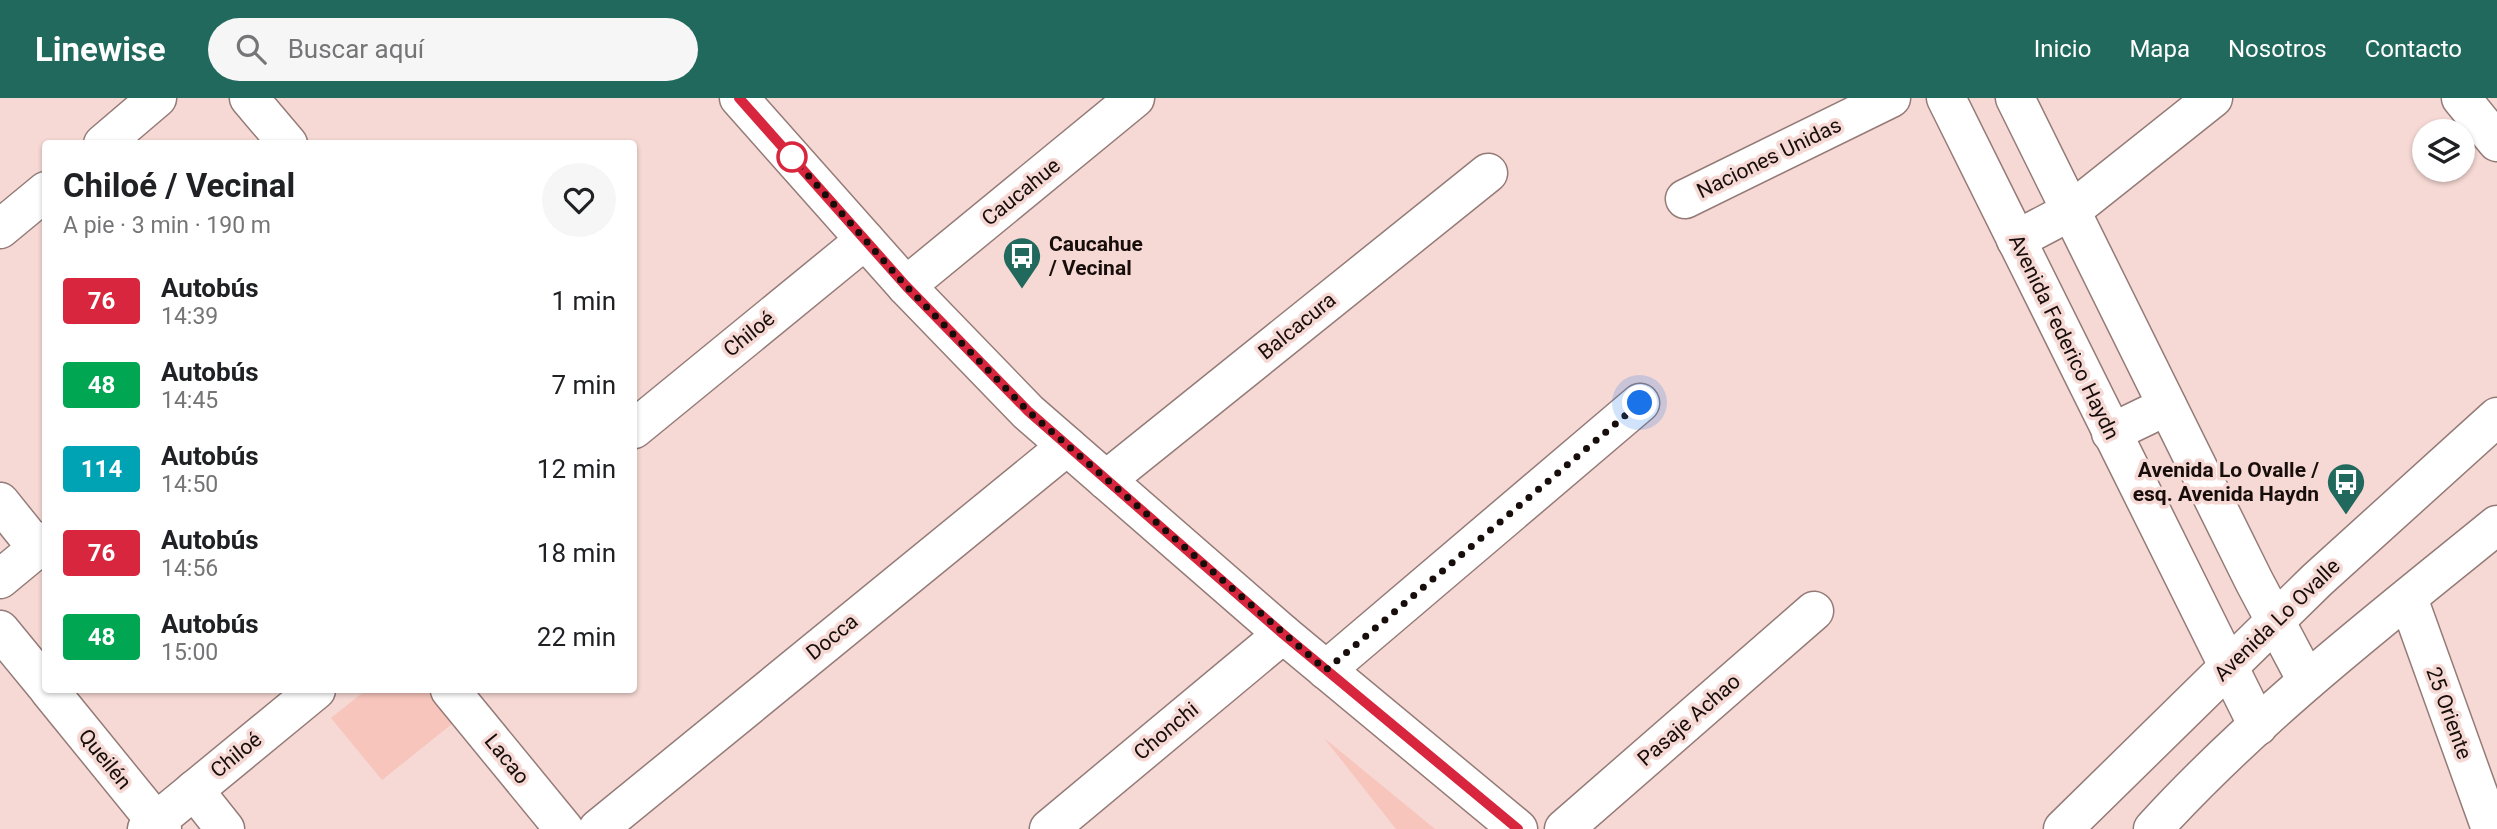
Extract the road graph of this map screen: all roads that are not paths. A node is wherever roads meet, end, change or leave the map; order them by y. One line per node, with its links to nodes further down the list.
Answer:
1 (158, 98): 10 (street)
2 (249, 98): 11 (street)
3 (739, 98): 18 (street)
4 (1135, 98): 20 (street, Caucahue)
5 (1891, 98): 15 (street, Naciones Unidas)
6 (1946, 98): 19 (street, Avenida Federico Haydn)
7 (2015, 98): 16 (street)
8 (2213, 98): 16 (street)
9 (2461, 98): 12 (street)
10 (108, 140)
11 (285, 140)
12 (2497, 142)
13 (1488, 173): 27 (street, Balcacura)
14 (42, 194): 17 (street)
15 (1685, 200)
16 (2071, 211): 19 (street); 22 (street)
17 (0, 229)
18 (865, 240): 20 (street); 24 (street, Chiloé)
19 (2016, 240): 25 (street, Avenida Federico Haydn)
20 (906, 286): 26 (street)
21 (1640, 403): 38 (street)
22 (2167, 406): 25 (street); 34 (street)
23 (2497, 417): 34 (street, Avenida Lo Ovalle)
24 (637, 427)
25 (2111, 433): 37 (street, Avenida Federico Haydn)
26 (1067, 446): 27 (street); 49 (street, Docca)
27 (1106, 480): 36 (street)
28 (0, 502): 30 (street)
29 (2497, 525): 32 (street)
30 (41, 545): 31 (street)
31 (0, 579)
32 (2408, 598): 39 (street); 55 (street, 25 Oriente)
33 (1814, 611): 52 (street, Pasaje Achao)
34 (2275, 621): 37 (street, Avenida Lo Ovalle); 39 (street)
35 (0, 630): 40 (street, Queilén)
36 (1283, 634): 38 (street); 50 (street, Chonchi)
37 (2228, 667): 44 (street, Avenida Federico Haydn); 53 (street, Avenida Lo Ovalle)
38 (1326, 670): 51 (street)
39 (2307, 681): 44 (street)
40 (42, 682)
41 (51, 693): 46 (street, Queilén)
42 (312, 693): 45 (street, Chiloé)
43 (452, 693): 48 (street, Lacao)
44 (2258, 726): 54 (street)
45 (194, 790): 46 (street, Chiloé); 47 (street)
46 (155, 827)
47 (225, 829)
48 (565, 829)
49 (597, 829)
50 (1049, 829)
51 (1518, 829)
52 (1564, 829)
53 (2063, 829)
54 (2154, 829)
55 (2491, 829)

